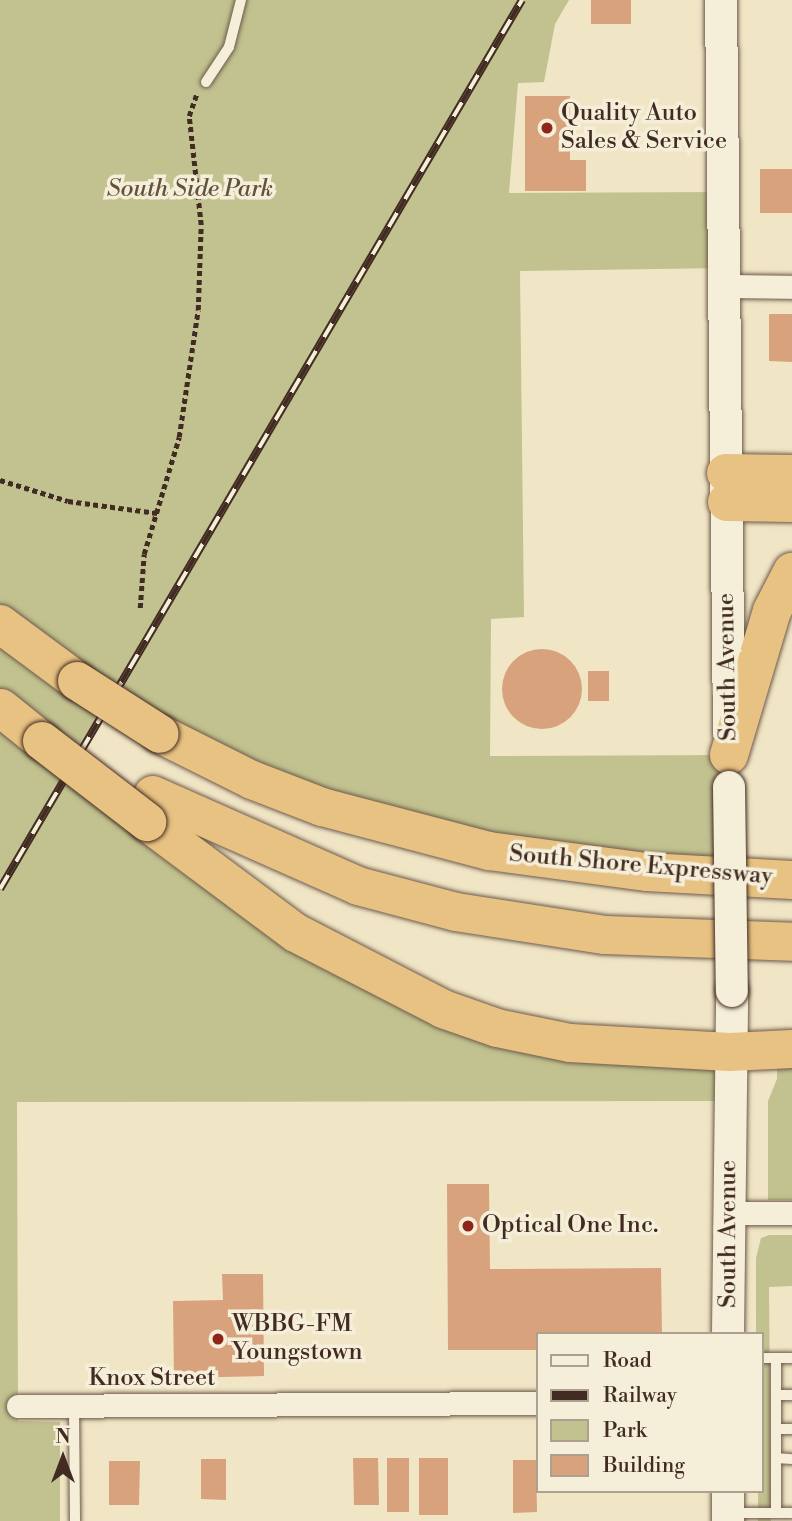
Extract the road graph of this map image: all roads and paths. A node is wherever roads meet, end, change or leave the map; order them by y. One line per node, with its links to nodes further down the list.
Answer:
1 (240, 0): 3 (lane)
2 (722, 0): 4 (main road, South Avenue)
3 (206, 82): 10 (path)
4 (724, 286): 5 (street); 8 (main road, South Avenue)
5 (792, 287)
6 (792, 474): 8 (highway)
7 (0, 480): 10 (path)
8 (726, 488): 9 (highway); 15 (main road, South Avenue)
9 (792, 503)
10 (157, 513): 12 (path)
11 (792, 572): 15 (highway)
12 (140, 608)
13 (0, 624): 18 (highway, South Shore Expressway, bridge)
14 (0, 708): 16 (highway)
15 (729, 771): 22 (main road, South Avenue, bridge)
16 (150, 809): 20 (highway); 22 (highway)
17 (792, 863): 18 (highway)
18 (708, 874): 19 (highway, South Shore Expressway)
19 (792, 880)
20 (792, 942)
21 (792, 1049): 22 (highway)
22 (730, 1052): 23 (main road, South Avenue)
23 (729, 1213): 24 (street); 25 (main road, South Avenue)
24 (792, 1213)
25 (728, 1332)
26 (764, 1358): 27 (lane)
27 (776, 1358): 28 (lane); 29 (lane)
28 (792, 1358)
29 (776, 1395): 30 (lane); 34 (lane)
30 (792, 1395)
31 (536, 1403): 33 (street, Knox Street)
32 (18, 1406): 33 (street, Knox Street)
33 (74, 1406): 41 (lane)
34 (776, 1429): 35 (lane); 36 (lane)
35 (792, 1429)
36 (776, 1458): 37 (lane); 39 (lane)
37 (792, 1459)
38 (728, 1508): 39 (lane)
39 (776, 1513): 40 (lane)
40 (792, 1513)
41 (75, 1521)

